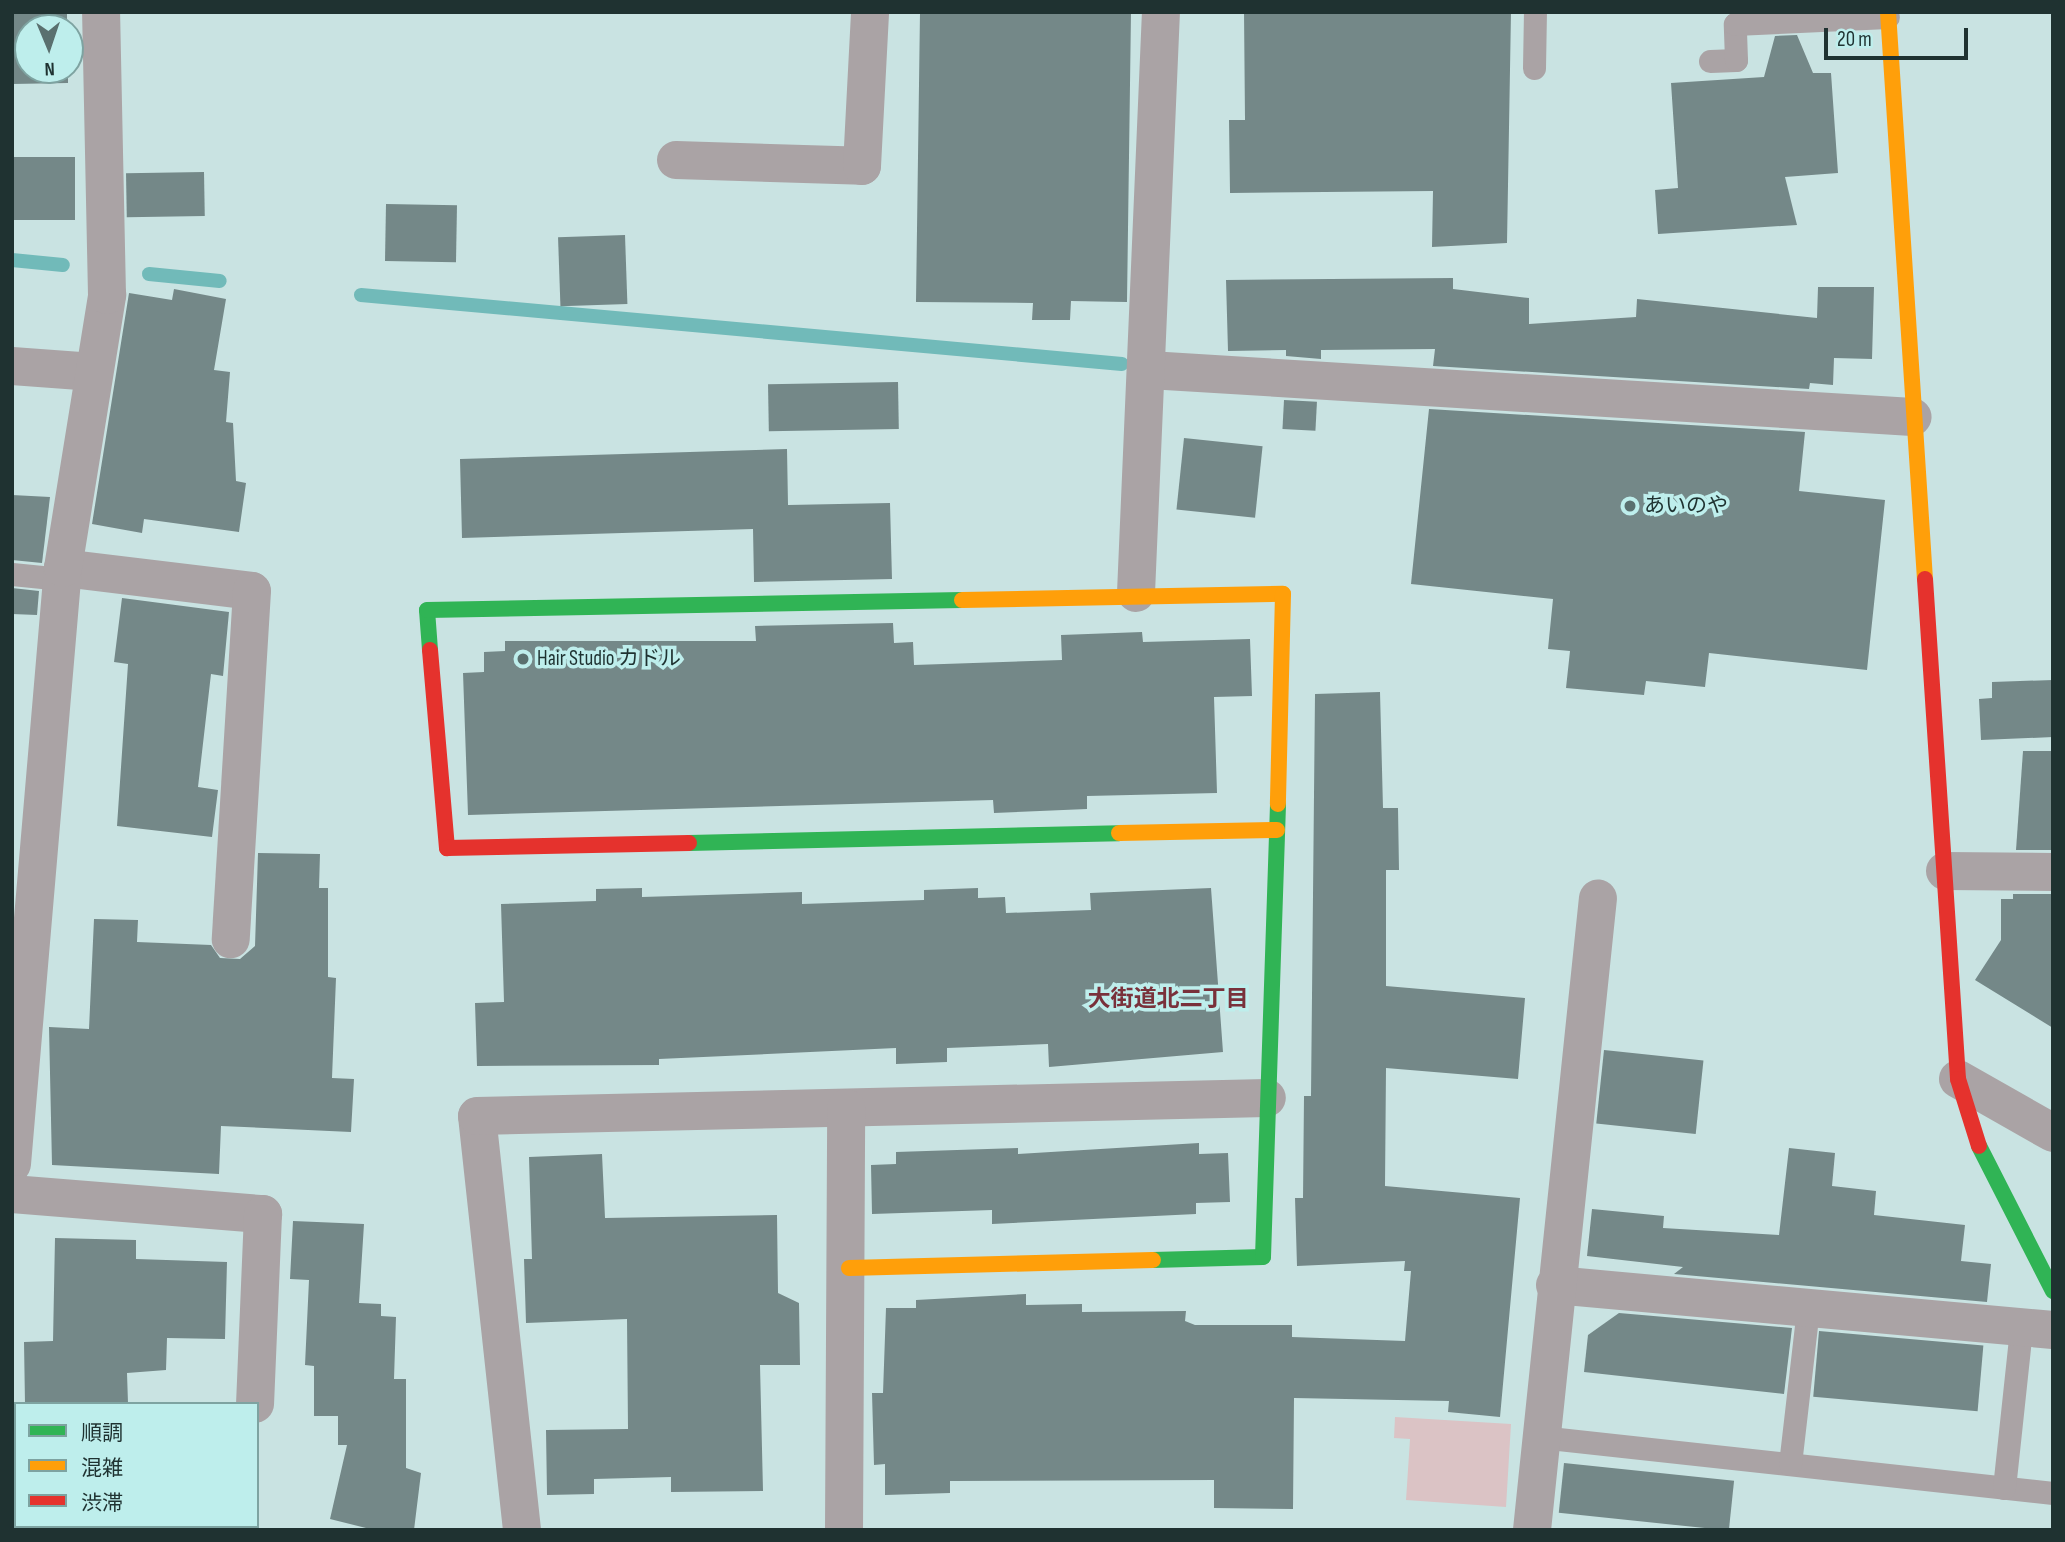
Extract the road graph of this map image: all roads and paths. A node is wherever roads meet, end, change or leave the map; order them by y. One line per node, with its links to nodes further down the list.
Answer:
1 (101, 12): 11 (street)
2 (870, 12): 8 (street)
3 (1161, 12): 10 (street)
4 (1535, 12): 7 (lane)
5 (1888, 15): 6 (lane); 12 (street)
6 (1710, 61)
7 (1534, 68)
8 (676, 160)
9 (12, 366): 11 (street)
10 (1149, 370): 12 (street); 15 (street)
11 (94, 372): 13 (street)
12 (1913, 417): 17 (street)
13 (62, 573): 14 (lane); 20 (street); 21 (street)
14 (12, 574)
15 (1136, 593): 16 (street); 16 (street)
16 (1277, 830): 23 (street)
17 (1945, 871): 18 (street); 22 (street)
18 (2053, 872)
19 (1598, 898): 29 (street)
20 (231, 939)
21 (20, 987): 26 (street)
22 (1958, 1079): 25 (street); 30 (street)
23 (1267, 1098): 24 (street); 28 (street)
24 (846, 1108): 28 (street); 38 (street)
25 (2053, 1133)
26 (12, 1164)
27 (12, 1194): 33 (street)
28 (849, 1268): 39 (street)
29 (1555, 1285): 31 (street); 34 (street)
30 (2053, 1291)
31 (1808, 1308): 32 (street); 35 (lane)
32 (2037, 1329): 36 (lane)
33 (255, 1402)
34 (1540, 1437): 35 (lane); 40 (street)
35 (1790, 1465): 36 (lane)
36 (2004, 1488): 37 (lane)
37 (2053, 1493)
38 (522, 1530)
39 (844, 1530)
40 (1532, 1530)

